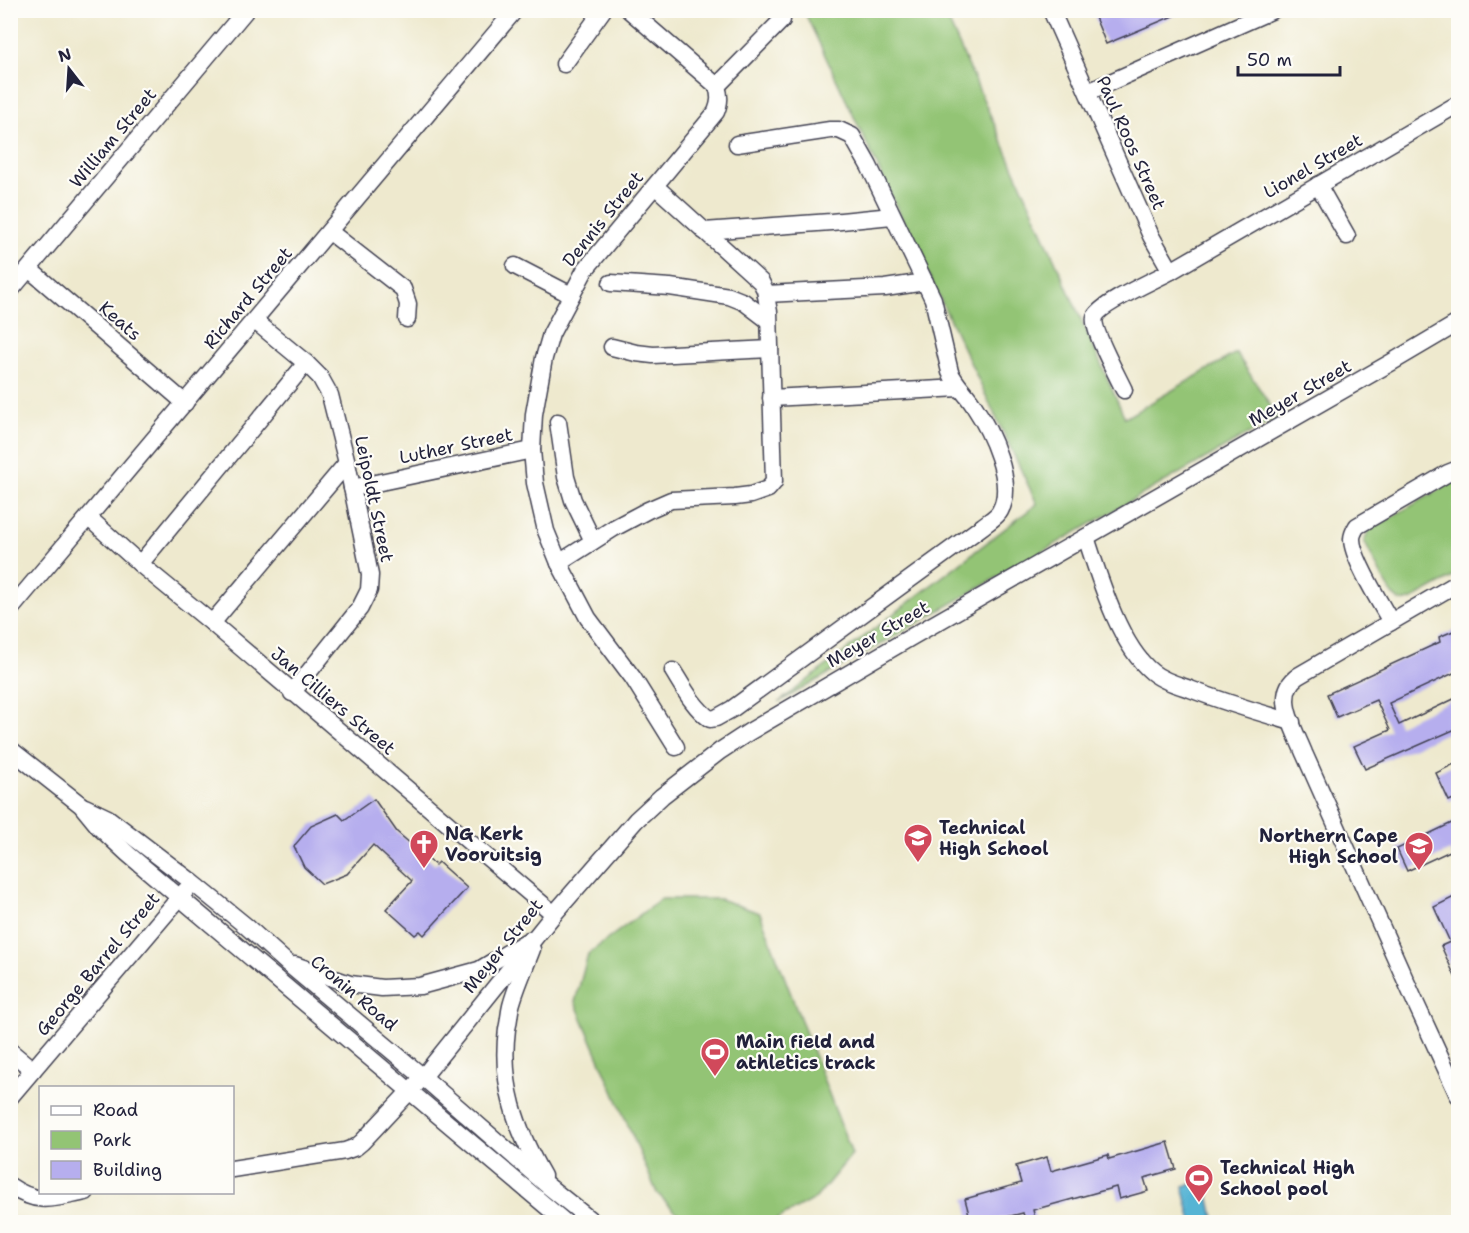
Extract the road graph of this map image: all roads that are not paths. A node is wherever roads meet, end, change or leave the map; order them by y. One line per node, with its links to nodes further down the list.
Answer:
1 (246, 10): 20 (street, William Street)
2 (515, 10): 17 (street, Richard Street)
3 (603, 10): 8 (street)
4 (629, 10): 9 (street)
5 (1051, 10): 10 (street, Paul Roos Street)
6 (1273, 10): 10 (street)
7 (782, 20): 9 (street)
8 (564, 64)
9 (717, 86): 14 (street, Dennis Street)
10 (1088, 93): 21 (street, Paul Roos Street)
11 (1458, 104): 13 (street, Lionel Street)
12 (737, 144): 15 (street)
13 (1318, 185): 18 (street); 21 (street, Lionel Street)
14 (655, 186): 16 (street); 26 (street, Dennis Street)
15 (892, 216): 16 (street); 22 (street)
16 (704, 231): 25 (street)
17 (330, 232): 27 (street); 28 (street, Richard Street)
18 (1347, 236)
19 (515, 266): 26 (street)
20 (29, 269): 24 (street, William Street); 37 (street, Keats)
21 (1171, 271): 35 (street)
22 (925, 282): 25 (street); 34 (street)
23 (611, 283): 29 (street)
24 (10, 291)
25 (766, 294): 29 (street)
26 (571, 295): 39 (street, Dennis Street)
27 (407, 319)
28 (255, 321): 33 (street, Leipoldt Street); 37 (street, Richard Street)
29 (769, 321): 32 (street)
30 (1458, 323): 44 (street, Meyer Street)
31 (612, 347): 32 (street)
32 (770, 349): 36 (street)
33 (306, 363): 40 (street, Leipoldt Street); 47 (street)
34 (960, 388): 36 (street); 52 (street)
35 (1124, 390)
36 (771, 398): 45 (street)
37 (185, 403): 43 (street, Richard Street)
38 (558, 422): 45 (street)
39 (532, 450): 42 (street, Luther Street); 46 (street, Dennis Street)
40 (347, 463): 42 (street, Leipoldt Street); 51 (street)
41 (1458, 469): 50 (street)
42 (352, 488): 53 (street, Leipoldt Street)
43 (89, 518): 47 (street, Jan Cilliers Street); 49 (street, Richard Street)
44 (1086, 537): 54 (street); 60 (street, Meyer Street)
45 (593, 541): 46 (street)
46 (559, 563): 55 (street, Dennis Street)
47 (140, 564): 51 (street, Jan Cilliers Street)
48 (1458, 583): 50 (street)
49 (10, 610)
50 (1391, 622): 54 (street)
51 (212, 623): 53 (street, Jan Cilliers Street)
52 (673, 671)
53 (292, 693): 60 (street, Jan Cilliers Street)
54 (1292, 722): 67 (street)
55 (676, 747)
56 (10, 749): 57 (street, Cronin Road)
57 (81, 805): 58 (street, Cronin Road); 59 (street, Cronin Road)
58 (192, 882): 59 (street, George Barrel Street); 62 (street, Cronin Road)
59 (180, 897): 64 (street, George Barrel Street); 66 (street, Cronin Road)
60 (554, 914): 61 (street, Meyer Street)
61 (538, 934): 62 (street); 65 (street, Meyer Street); 71 (street)
62 (286, 962): 65 (street, Cronin Road)
63 (10, 1051): 64 (street)
64 (33, 1070): 68 (street, George Barrel Street)
65 (423, 1077): 66 (street, Meyer Street); 71 (street, Cronin Road)
66 (410, 1092): 69 (street, Meyer Street); 73 (street, Cronin Road)
67 (1458, 1095)
68 (10, 1097)
69 (234, 1169)
70 (10, 1186): 72 (street)
71 (548, 1186): 74 (street, Cronin Road)
72 (73, 1194)
73 (565, 1222)
74 (593, 1222)

